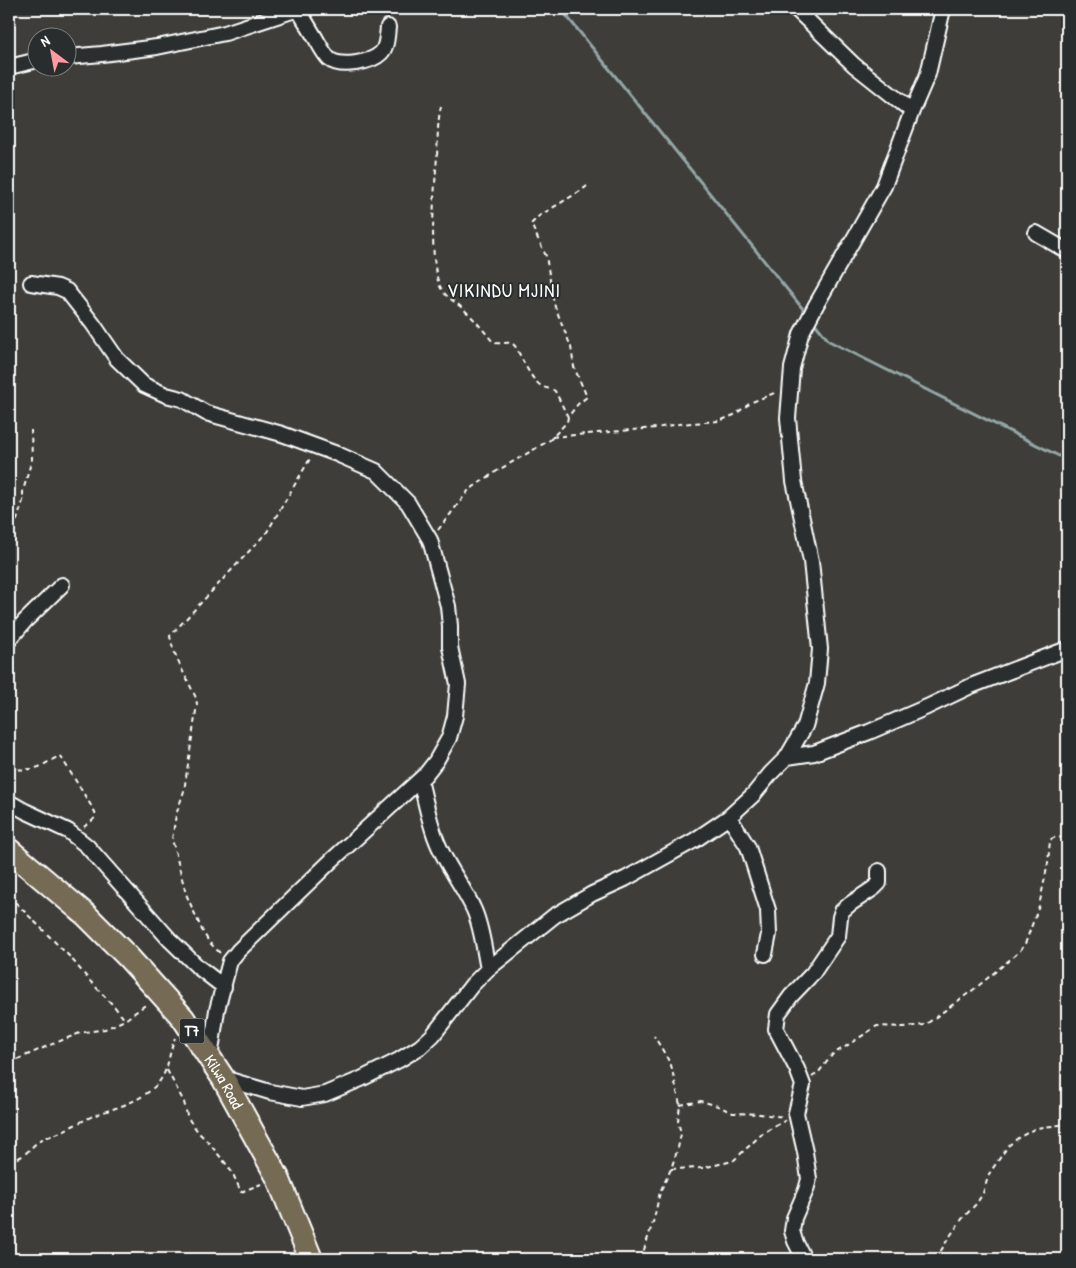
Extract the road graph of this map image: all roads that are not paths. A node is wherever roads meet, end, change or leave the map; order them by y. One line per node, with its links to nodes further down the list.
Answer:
1 (298, 9): 4 (street); 5 (street)
2 (796, 9): 8 (street)
3 (943, 9): 8 (street)
4 (388, 27)
5 (78, 56)
6 (28, 62): 7 (street)
7 (9, 67)
8 (912, 111): 15 (street)
9 (1036, 232): 10 (street)
10 (1067, 251)
11 (31, 283): 16 (street)
12 (62, 585): 13 (street)
13 (9, 640)
14 (1067, 649): 15 (street)
15 (787, 756): 18 (street)
16 (420, 780): 22 (street); 23 (street)
17 (9, 802): 23 (street)
18 (728, 817): 21 (street); 22 (street)
19 (9, 850): 24 (highway, Kilwa Road / T7)
20 (879, 871): 27 (street)
21 (765, 954)
22 (488, 969): 25 (street)
23 (224, 987): 24 (street)
24 (210, 1058): 25 (highway, Kilwa Road / T7)
25 (223, 1078): 26 (highway, Kilwa Road / T7)
26 (311, 1259)
27 (804, 1259)

